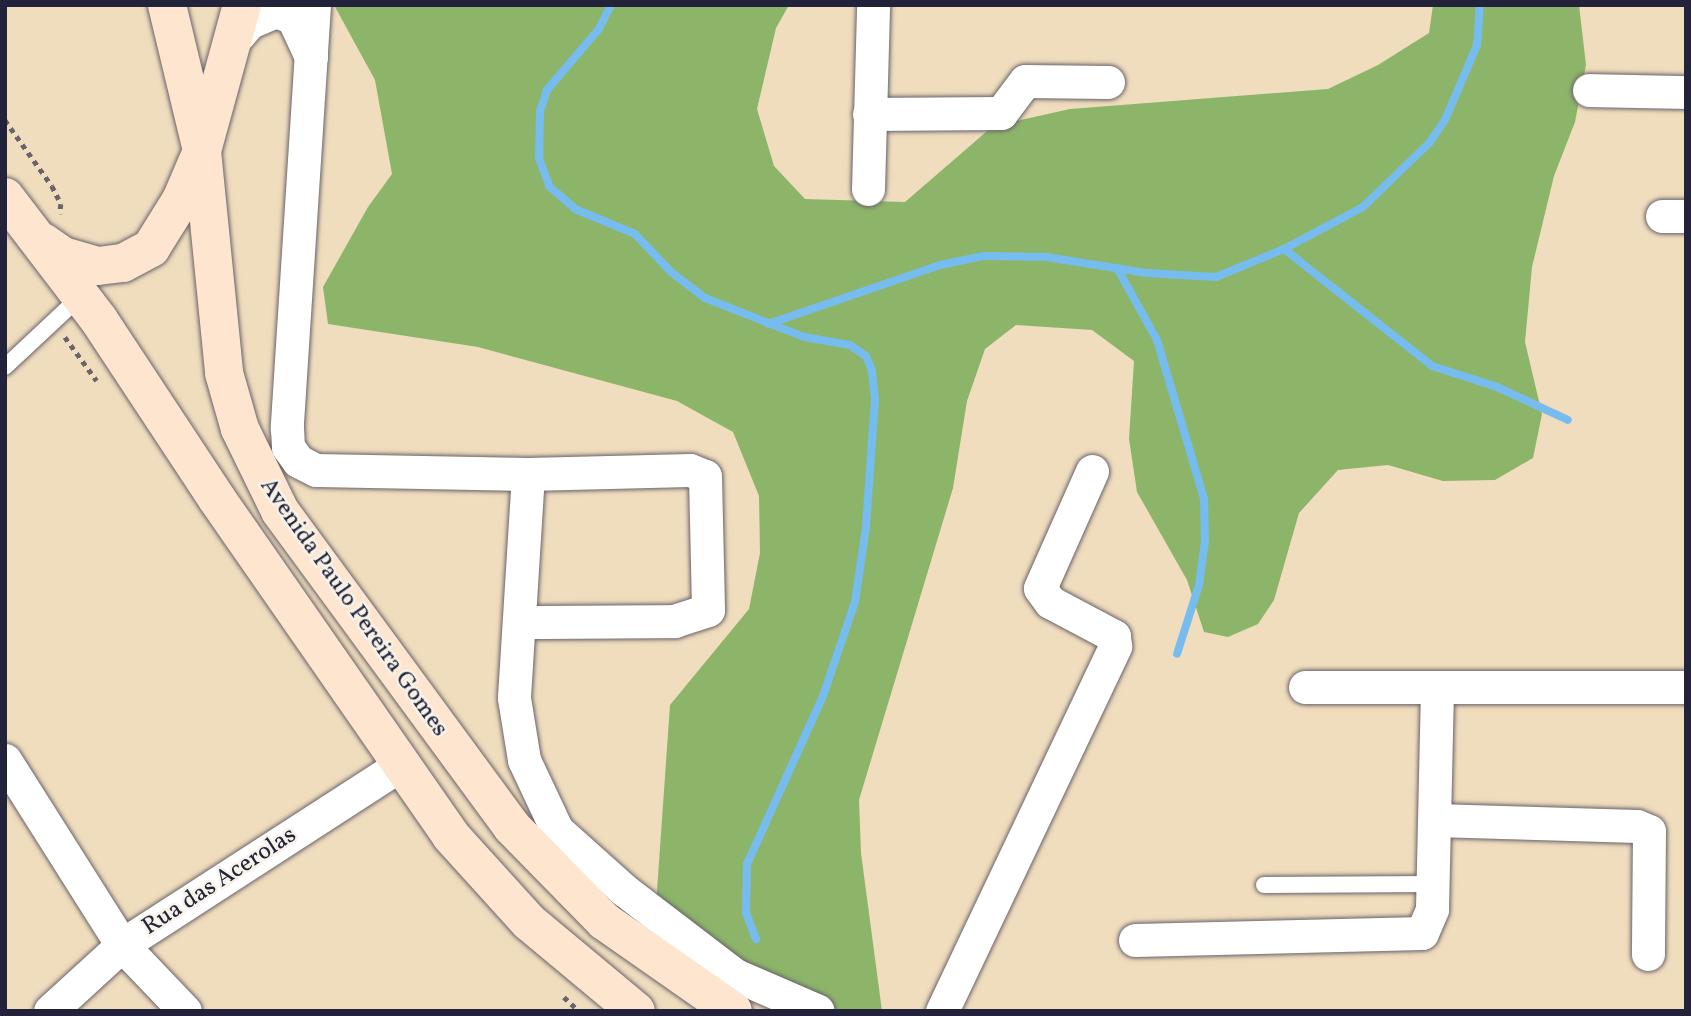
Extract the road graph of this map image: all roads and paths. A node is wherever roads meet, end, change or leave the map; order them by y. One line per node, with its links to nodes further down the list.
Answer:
1 (167, 5): 11 (main road, Avenida Paulo Pereira Gomes)
2 (242, 5): 5 (main road)
3 (314, 5): 6 (street)
4 (873, 5): 10 (street)
5 (228, 47): 6 (street); 11 (main road)
6 (313, 63): 17 (street)
7 (1108, 82): 10 (street)
8 (1589, 90): 9 (street)
9 (1686, 92)
10 (869, 114): 12 (street)
11 (202, 151): 13 (main road); 33 (main road, Avenida Paulo Pereira Gomes)
12 (868, 189)
13 (20, 221): 14 (main road, Avenida Paulo Pereira Gomes)
14 (81, 296): 15 (lane); 23 (main road, Avenida Paulo Pereira Gomes)
15 (5, 367)
16 (1092, 471): 35 (street)
17 (528, 474): 18 (street); 18 (street)
18 (519, 622): 34 (street)
19 (1305, 687): 21 (street)
20 (1686, 687): 21 (street)
21 (1437, 690): 24 (street)
22 (5, 760): 28 (street)
23 (401, 765): 28 (street, Rua das Acerolas); 30 (main road, Avenida Paulo Pereira Gomes)
24 (1435, 820): 25 (street); 29 (street)
25 (1432, 884): 26 (lane); 27 (street)
26 (1264, 886)
27 (1135, 940)
28 (122, 945): 31 (street, Rua das Acerolas); 32 (street)
29 (1648, 954)
30 (618, 1005)
31 (50, 1011)
32 (185, 1011)
33 (733, 1011)
34 (818, 1011)
35 (942, 1011)

